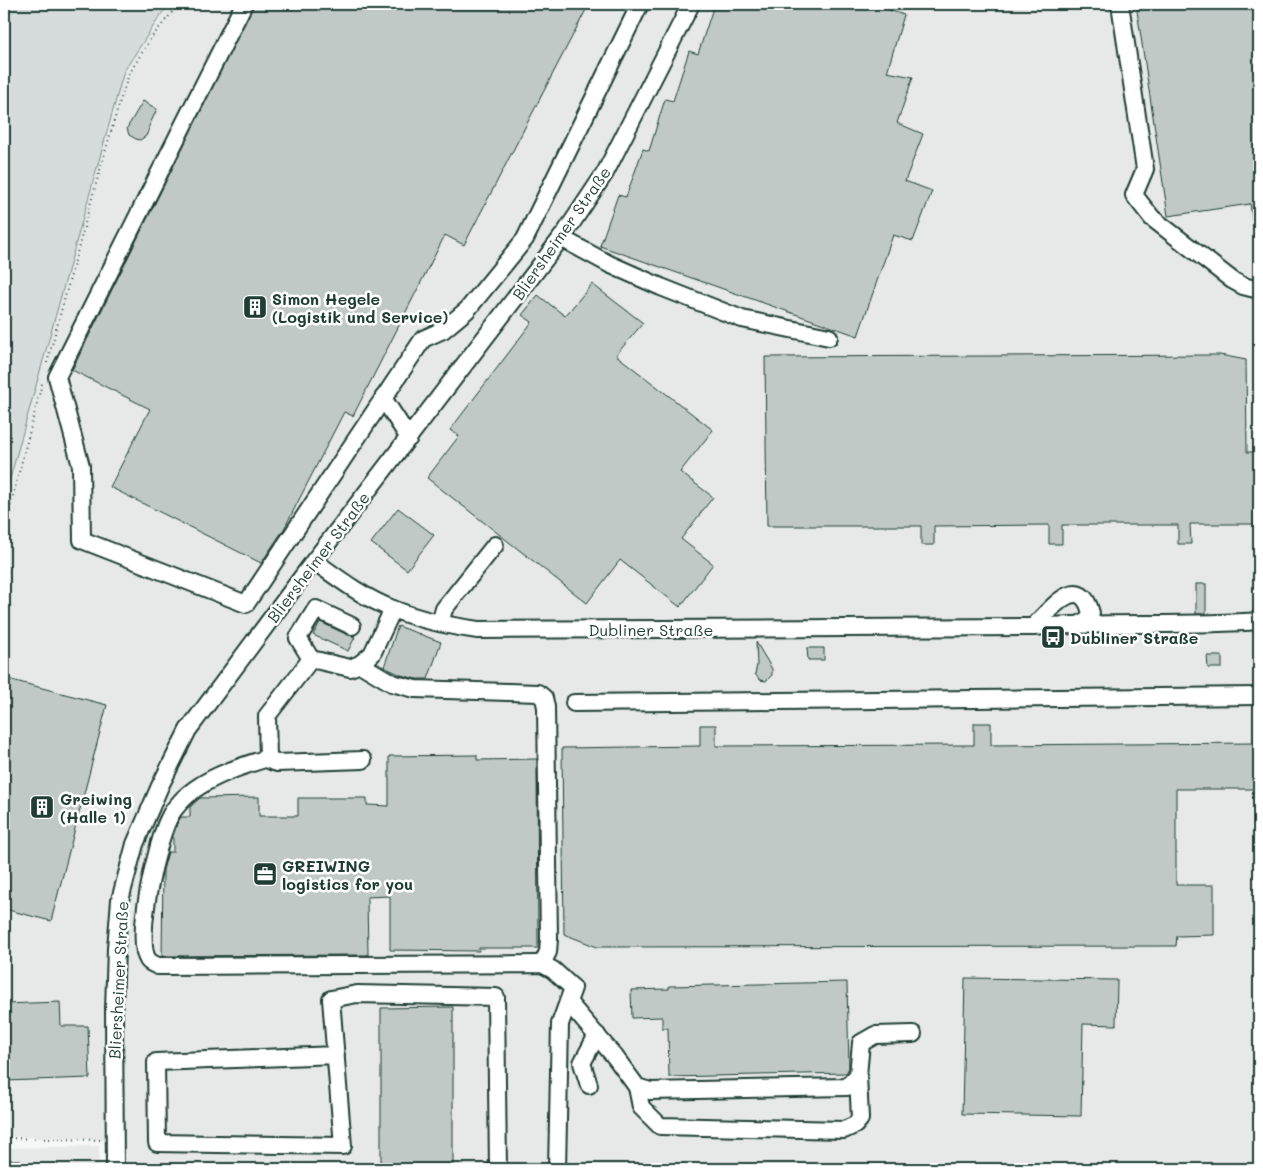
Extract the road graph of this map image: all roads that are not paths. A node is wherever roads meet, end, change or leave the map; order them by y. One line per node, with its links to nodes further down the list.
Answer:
1 (244, 4): 8 (street)
2 (640, 4): 8 (street)
3 (691, 4): 5 (street, Bliersheimer Straße)
4 (1120, 4): 6 (street)
5 (561, 238): 7 (street); 9 (street, Bliersheimer Straße)
6 (1259, 290)
7 (829, 337)
8 (383, 398): 9 (street)
9 (409, 438): 11 (street, Bliersheimer Straße)
10 (495, 545): 14 (street)
11 (314, 562): 12 (street, Dubliner Straße); 32 (street, Bliersheimer Straße)
12 (393, 610): 14 (street, Dubliner Straße); 19 (street)
13 (1259, 621): 15 (street, Dubliner Straße)
14 (440, 623): 17 (street, Dubliner Straße)
15 (1082, 623): 17 (street, Dubliner Straße); 17 (street)
16 (352, 626): 18 (street)
17 (1033, 627)
18 (311, 659): 19 (street); 22 (street)
19 (360, 664): 24 (street)
20 (1259, 696): 21 (street)
21 (574, 703)
22 (268, 758): 23 (street); 24 (street)
23 (363, 760)
24 (542, 964): 25 (street)
25 (570, 995): 27 (street); 34 (street)
26 (913, 1034): 29 (street)
27 (597, 1035): 30 (street); 31 (street)
28 (336, 1054): 28 (street); 33 (street)
29 (858, 1075): 31 (street); 31 (street)
30 (589, 1085)
31 (636, 1086)
32 (115, 1169)
33 (498, 1169)
34 (557, 1169)

